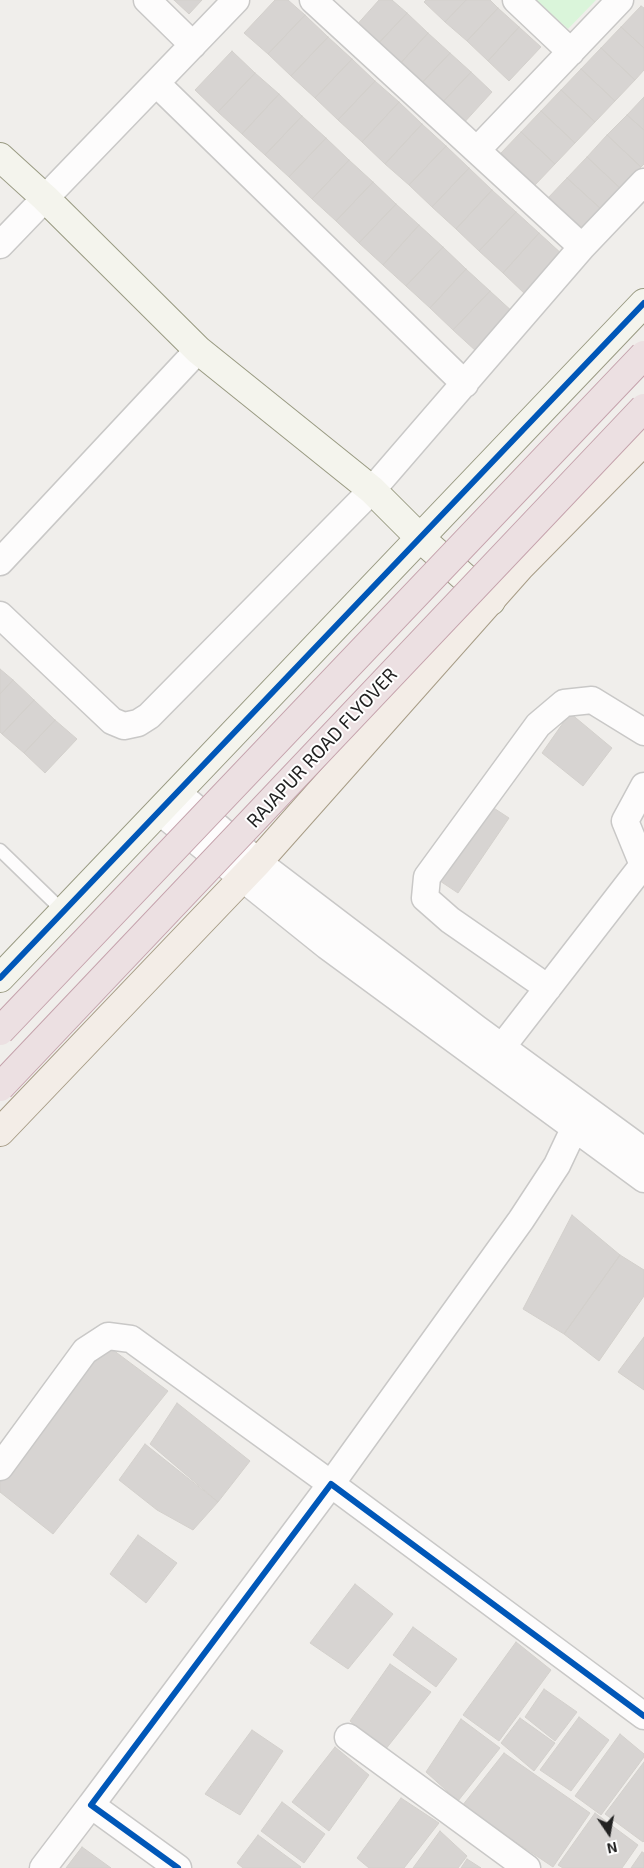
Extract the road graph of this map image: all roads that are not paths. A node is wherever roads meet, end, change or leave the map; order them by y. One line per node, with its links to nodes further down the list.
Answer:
1 (147, 0): 6 (street)
2 (236, 0): 6 (street)
3 (314, 0): 9 (street)
4 (516, 0): 7 (street)
5 (620, 0): 7 (street)
6 (193, 45): 8 (street)
7 (570, 52): 9 (street)
8 (156, 83): 12 (street); 18 (street)
9 (477, 150): 14 (street)
10 (0, 157): 12 (street)
11 (644, 182): 14 (street)
12 (44, 198): 13 (street); 16 (street)
13 (0, 245)
14 (582, 247): 18 (street)
15 (644, 302): 22 (street)
16 (198, 350): 21 (street); 23 (street)
17 (644, 355): 35 (highway, RAJAPUR ROAD FLYOVER, bridge)
18 (465, 384): 21 (street)
19 (644, 408): 37 (highway, RAJAPUR ROAD FLYOVER, bridge)
20 (644, 441): 24 (main road)
21 (372, 490): 22 (street); 25 (street)
22 (420, 538): 24 (street); 28 (street)
23 (0, 562)
24 (490, 601): 30 (main road)
25 (0, 615)
26 (644, 732): 34 (street)
27 (644, 786): 31 (street)
28 (168, 802): 30 (street); 32 (street)
29 (0, 850): 32 (lane)
30 (245, 865): 36 (street); 38 (street); 39 (main road)
31 (643, 866): 34 (street)
32 (64, 912): 33 (street)
33 (0, 978)
34 (548, 988): 36 (street)
35 (0, 1031)
36 (502, 1047): 40 (street)
37 (0, 1087)
38 (574, 1129): 41 (street); 43 (street)
39 (0, 1132)
40 (644, 1151)
41 (644, 1179)
42 (0, 1467): 43 (street)
43 (332, 1484): 44 (street); 46 (street)
44 (644, 1716)
45 (348, 1737): 49 (street)
46 (91, 1805): 47 (street); 48 (street)
47 (43, 1868)
48 (178, 1868)
49 (527, 1868)

